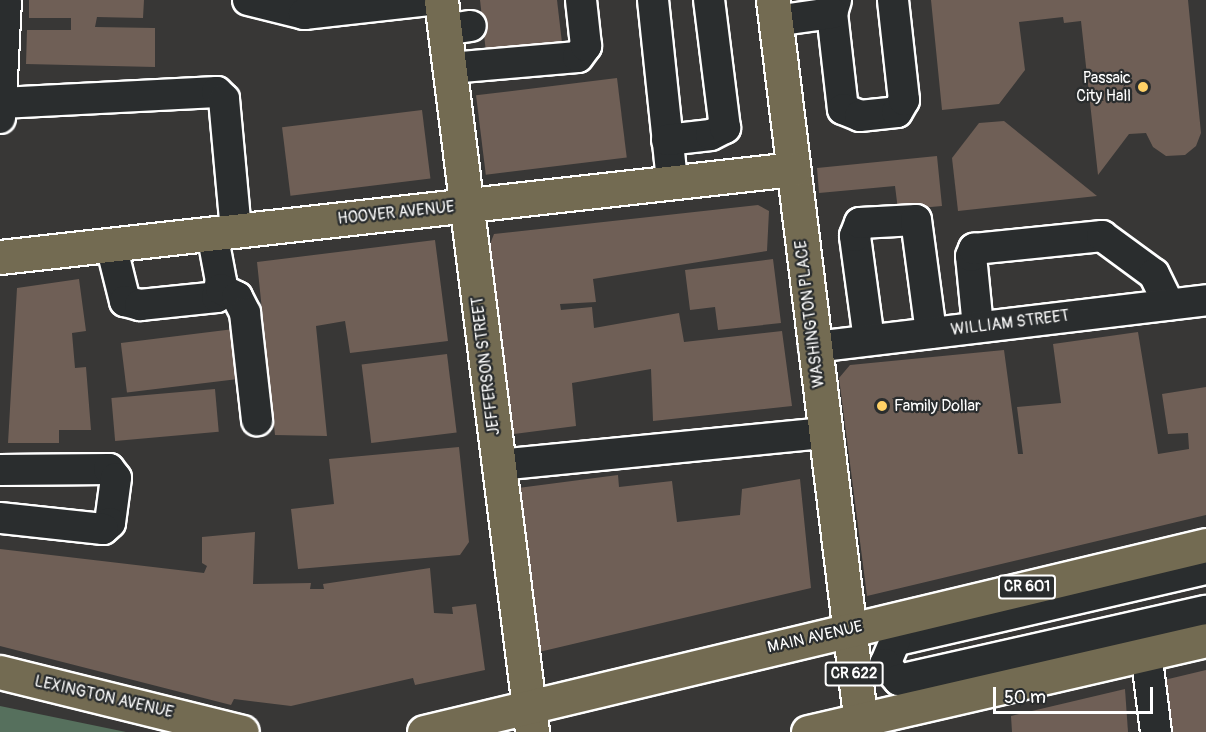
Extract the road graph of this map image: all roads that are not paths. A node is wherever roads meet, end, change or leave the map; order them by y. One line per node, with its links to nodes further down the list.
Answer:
1 (6, 0): 12 (street)
2 (248, 0): 3 (street)
3 (431, 0)
4 (581, 0): 11 (street)
5 (653, 0): 14 (street)
6 (709, 0): 14 (street)
7 (893, 0): 8 (street)
8 (834, 6): 9 (street)
9 (774, 11): 15 (main road, WASHINGTON PLACE)
10 (452, 19): 11 (main road, JEFFERSON STREET)
11 (450, 68): 17 (main road, JEFFERSON STREET)
12 (1, 103): 13 (street); 18 (street)
13 (0, 118)
14 (667, 140): 16 (street)
15 (793, 169): 16 (main road, HOOVER AVENUE); 27 (main road, WASHINGTON PLACE)
16 (672, 182): 17 (main road, HOOVER AVENUE)
17 (466, 205): 18 (main road, HOOVER AVENUE); 30 (main road, JEFFERSON STREET)
18 (224, 232): 19 (main road, HOOVER AVENUE); 21 (street)
19 (111, 244): 20 (main road, HOOVER AVENUE); 21 (street)
20 (0, 257)
21 (220, 289): 28 (street)
22 (1206, 300): 23 (street, WILLIAM STREET)
23 (1169, 305): 24 (street, WILLIAM STREET); 24 (street)
24 (978, 327): 25 (street, WILLIAM STREET)
25 (931, 333): 26 (street, WILLIAM STREET); 26 (street)
26 (869, 340): 27 (street, WILLIAM STREET)
27 (814, 346): 29 (main road, WASHINGTON PLACE)
28 (257, 420)
29 (825, 433): 30 (street); 37 (main road, WASHINGTON PLACE)
30 (498, 465): 42 (main road, JEFFERSON STREET)
31 (0, 470): 32 (street)
32 (0, 518)
33 (1206, 545): 36 (main road, MAIN AVENUE / CR 601)
34 (1206, 569): 36 (street)
35 (1206, 611): 41 (street)
36 (919, 624): 37 (main road, MAIN AVENUE / CR 601); 41 (street)
37 (849, 629): 42 (main road, MAIN AVENUE / CR 601); 43 (main road, CR 622)
38 (1206, 640): 39 (main road)
39 (1146, 652): 41 (main road); 47 (street)
40 (0, 672): 45 (main road, LEXINGTON AVENUE)
41 (932, 687): 43 (main road)
42 (530, 719): 44 (main road, MAIN AVENUE / CR 601)
43 (861, 726): 46 (main road)
44 (439, 730)
45 (242, 732)
46 (808, 732)
47 (1155, 732)

